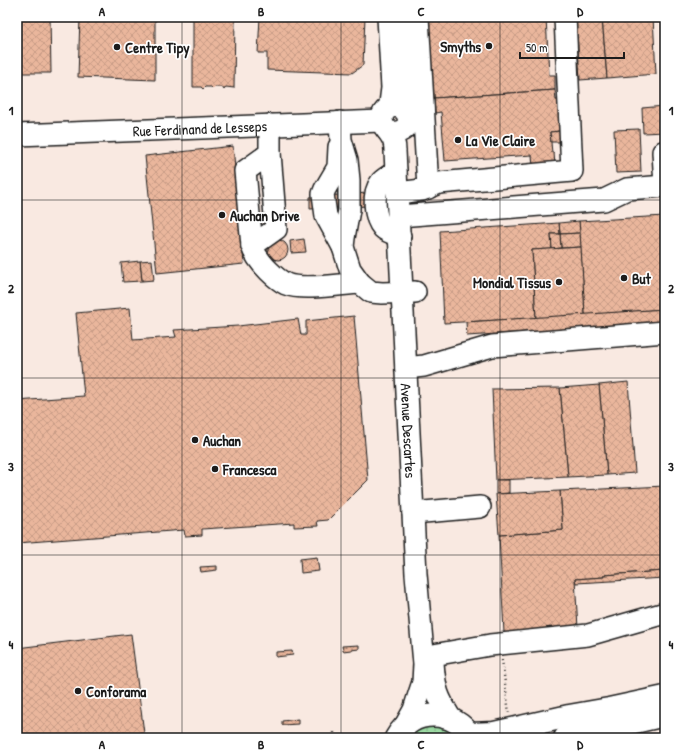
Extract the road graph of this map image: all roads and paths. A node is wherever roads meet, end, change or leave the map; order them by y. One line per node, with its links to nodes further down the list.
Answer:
1 (388, 17): 5 (street, Avenue Descartes)
2 (403, 17): 5 (street, Avenue Descartes)
3 (418, 17): 5 (street)
4 (565, 17): 13 (street)
5 (400, 118): 7 (street, Rue Ferdinand de Lesseps); 10 (street, Avenue Descartes); 13 (street, Avenue Descartes)
6 (270, 125): 7 (street, Rue Ferdinand de Lesseps); 8 (street, Rue Ferdinand de Lesseps); 11 (street)
7 (341, 131): 16 (street)
8 (17, 135)
9 (665, 152): 12 (street)
10 (396, 171): 13 (street, Avenue Descartes); 15 (street)
11 (273, 185): 14 (street); 14 (street); 14 (street)
12 (665, 186): 15 (street)
13 (412, 191): 15 (street, Avenue Descartes)
14 (249, 216): 16 (street)
15 (403, 222): 17 (street, Avenue Descartes)
16 (360, 283): 17 (street)
17 (409, 292): 19 (street, Avenue Descartes)
18 (665, 332): 19 (street)
19 (412, 367): 21 (street, Avenue Descartes)
20 (480, 507): 21 (street)
21 (419, 513): 24 (street, Avenue Descartes); 30 (street, Avenue Descartes)
22 (665, 613): 23 (street)
23 (495, 644): 24 (street); 28 (path)
24 (433, 655): 27 (street, Avenue Descartes)
25 (665, 697): 28 (main road)
26 (662, 716): 33 (main road)
27 (451, 719): 30 (main road); 31 (main road)
28 (508, 730): 31 (main road)
29 (334, 732): 32 (path)
30 (400, 732)
31 (471, 736)
32 (334, 738)
33 (565, 738)

